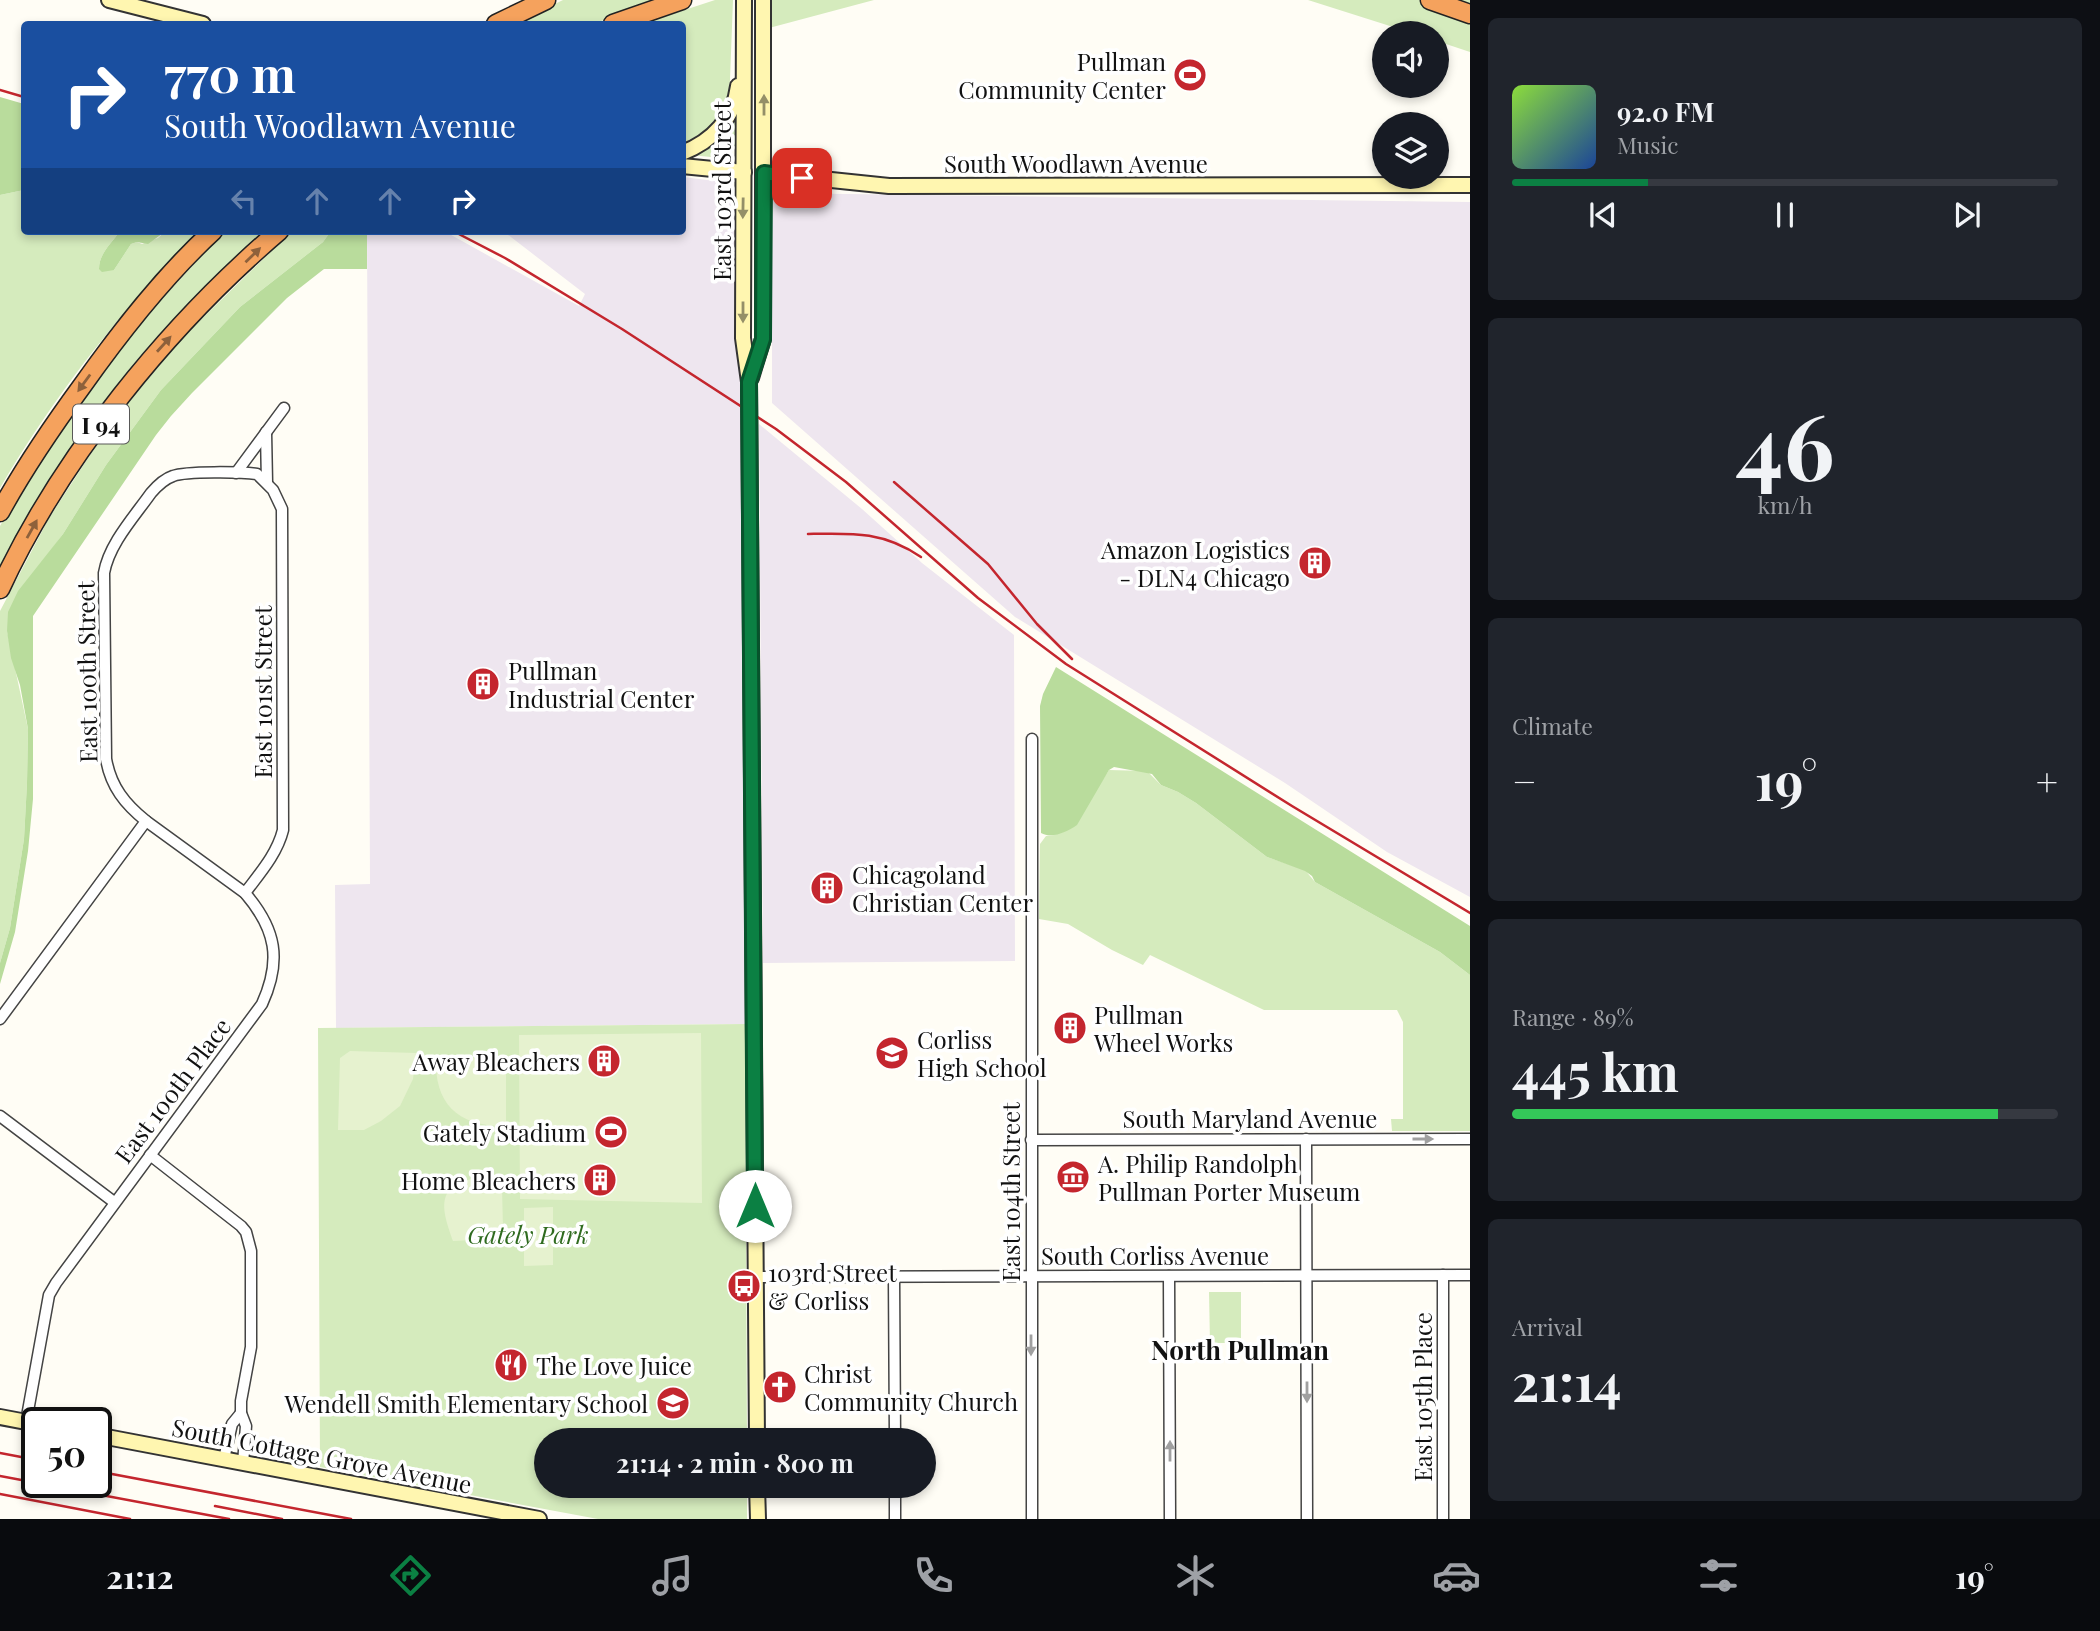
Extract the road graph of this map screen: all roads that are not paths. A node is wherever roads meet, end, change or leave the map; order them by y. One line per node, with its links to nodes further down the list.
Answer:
1 (109, 0): 8 (main road)
2 (546, 0): 9 (highway)
3 (682, 0): 10 (highway)
4 (744, 0): 11 (main road, East 103rd Street)
5 (763, 0): 15 (main road, East 103rd Street, one-way to 5)
6 (1430, 0): 7 (highway)
7 (1470, 14)
8 (191, 21)
9 (502, 21)
10 (622, 21)
11 (744, 43): 12 (main road); 14 (main road, East 103rd Street)
12 (686, 150)
13 (686, 166): 14 (main road, South Woodlawn Avenue)
14 (744, 172): 15 (street, South Woodlawn Avenue); 19 (main road, East 103rd Street, one-way to 19)
15 (764, 173): 16 (main road, South Woodlawn Avenue); 19 (main road, East 103rd Street)
16 (1470, 185)
17 (208, 235): 24 (highway, I 94, one-way to 24)
18 (275, 235): 25 (highway, I 94, one-way to 18)
19 (749, 382): 40 (main road, East 103rd Street)
20 (284, 408): 21 (street)
21 (266, 432): 22 (street); 23 (street, East 101st Street)
22 (236, 473): 23 (street); 27 (street, East 100th Street)
23 (268, 482): 28 (street, East 101st Street)
24 (0, 512)
25 (0, 589)
26 (1031, 739): 33 (street, East 104th Street)
27 (146, 821): 28 (street, East 100th Place); 29 (street)
28 (245, 893): 34 (street, East 100th Place)
29 (0, 1019)
30 (0, 1116): 35 (street)
31 (1306, 1139): 32 (street, South Maryland Avenue, one-way to 32); 33 (street, South Maryland Avenue); 36 (street)
32 (1470, 1139)
33 (1031, 1140): 42 (street, East 104th Street)
34 (150, 1155): 35 (street, East 100th Place); 44 (street)
35 (114, 1202): 43 (street, East 100th Place)
36 (1306, 1275): 37 (street, South Corliss Avenue); 39 (street, South Corliss Avenue); 59 (street, one-way to 59)
37 (1443, 1275): 38 (street, South Corliss Avenue); 60 (street, East 105th Place)
38 (1470, 1275)
39 (1169, 1276): 42 (street, South Corliss Avenue); 58 (street, one-way to 39)
40 (756, 1277): 41 (street, South Corliss Avenue); 47 (main road, East 103rd Street)
41 (894, 1277): 42 (street, South Corliss Avenue); 48 (street)
42 (1031, 1277): 57 (street, East 104th Street, one-way to 57)
43 (33, 1407)
44 (241, 1413): 50 (street); 51 (street)
45 (0, 1417): 46 (main road)
46 (21, 1421)
47 (757, 1428)
48 (895, 1428)
49 (112, 1438): 50 (main road, South Cottage Grove Avenue)
50 (225, 1459): 51 (main road, South Cottage Grove Avenue)
51 (243, 1463): 54 (main road, South Cottage Grove Avenue)
52 (757, 1498): 55 (main road)
53 (895, 1498): 56 (street)
54 (539, 1519)
55 (758, 1519)
56 (895, 1519)
57 (1032, 1519)
58 (1170, 1519)
59 (1307, 1519)
60 (1443, 1519)

